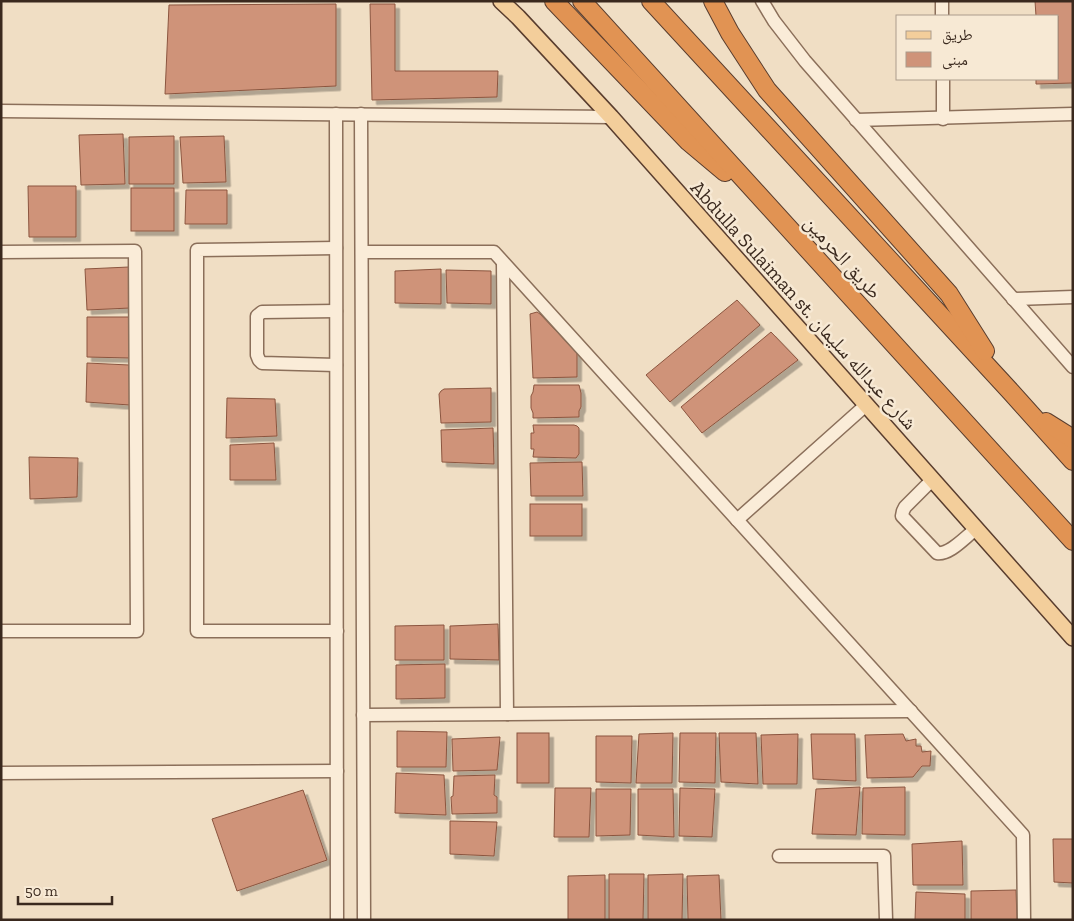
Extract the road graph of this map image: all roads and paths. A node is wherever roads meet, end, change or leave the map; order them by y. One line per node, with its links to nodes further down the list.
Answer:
1 (501, 1): 14 (main road, Abdulla Sulaiman st. شارع عبدالله سليمان)
2 (554, 1): 17 (highway)
3 (582, 1): 17 (highway, طريق الحرمين)
4 (651, 1): 27 (highway, طريق الحرمين)
5 (713, 1): 27 (highway)
6 (762, 1): 16 (street)
7 (942, 1): 8 (street)
8 (942, 15)
9 (943, 80): 15 (street)
10 (1, 111): 11 (street)
11 (336, 114): 12 (street); 18 (street)
12 (361, 114): 14 (street); 20 (street)
13 (1073, 114): 15 (street)
14 (611, 117): 28 (main road, Abdulla Sulaiman st. شارع عبدالله سليمان)
15 (943, 119): 16 (street)
16 (856, 120): 23 (street)
17 (779, 218): 35 (highway, طريق الحرمين)
18 (336, 248): 24 (street); 37 (street)
19 (1, 252): 36 (street)
20 (362, 252): 21 (street); 41 (street)
21 (503, 263): 33 (street); 40 (street)
22 (1073, 297): 23 (street)
23 (1013, 298): 26 (street)
24 (336, 311): 25 (street); 25 (street)
25 (336, 365): 37 (street)
26 (1073, 367)
27 (1011, 392): 29 (highway, طريق الحرمين)
28 (866, 405): 32 (main road, Abdulla Sulaiman st. شارع عبدالله سليمان); 33 (street)
29 (1027, 410): 30 (highway); 31 (highway, طريق الحرمين)
30 (1073, 439)
31 (1073, 461)
32 (932, 480): 34 (main road, Abdulla Sulaiman st. شارع عبدالله سليمان); 34 (street)
33 (737, 520): 39 (street)
34 (976, 529): 38 (main road, Abdulla Sulaiman st. شارع عبدالله سليمان)
35 (1073, 541)
36 (1, 631)
37 (337, 631): 42 (street)
38 (1073, 638)
39 (911, 711): 40 (street); 48 (street)
40 (507, 714): 41 (street)
41 (363, 715): 46 (street)
42 (337, 771): 43 (street); 45 (street)
43 (1, 773)
44 (779, 856): 47 (street)
45 (337, 920)
46 (364, 920)
47 (886, 920)
48 (1024, 920)

